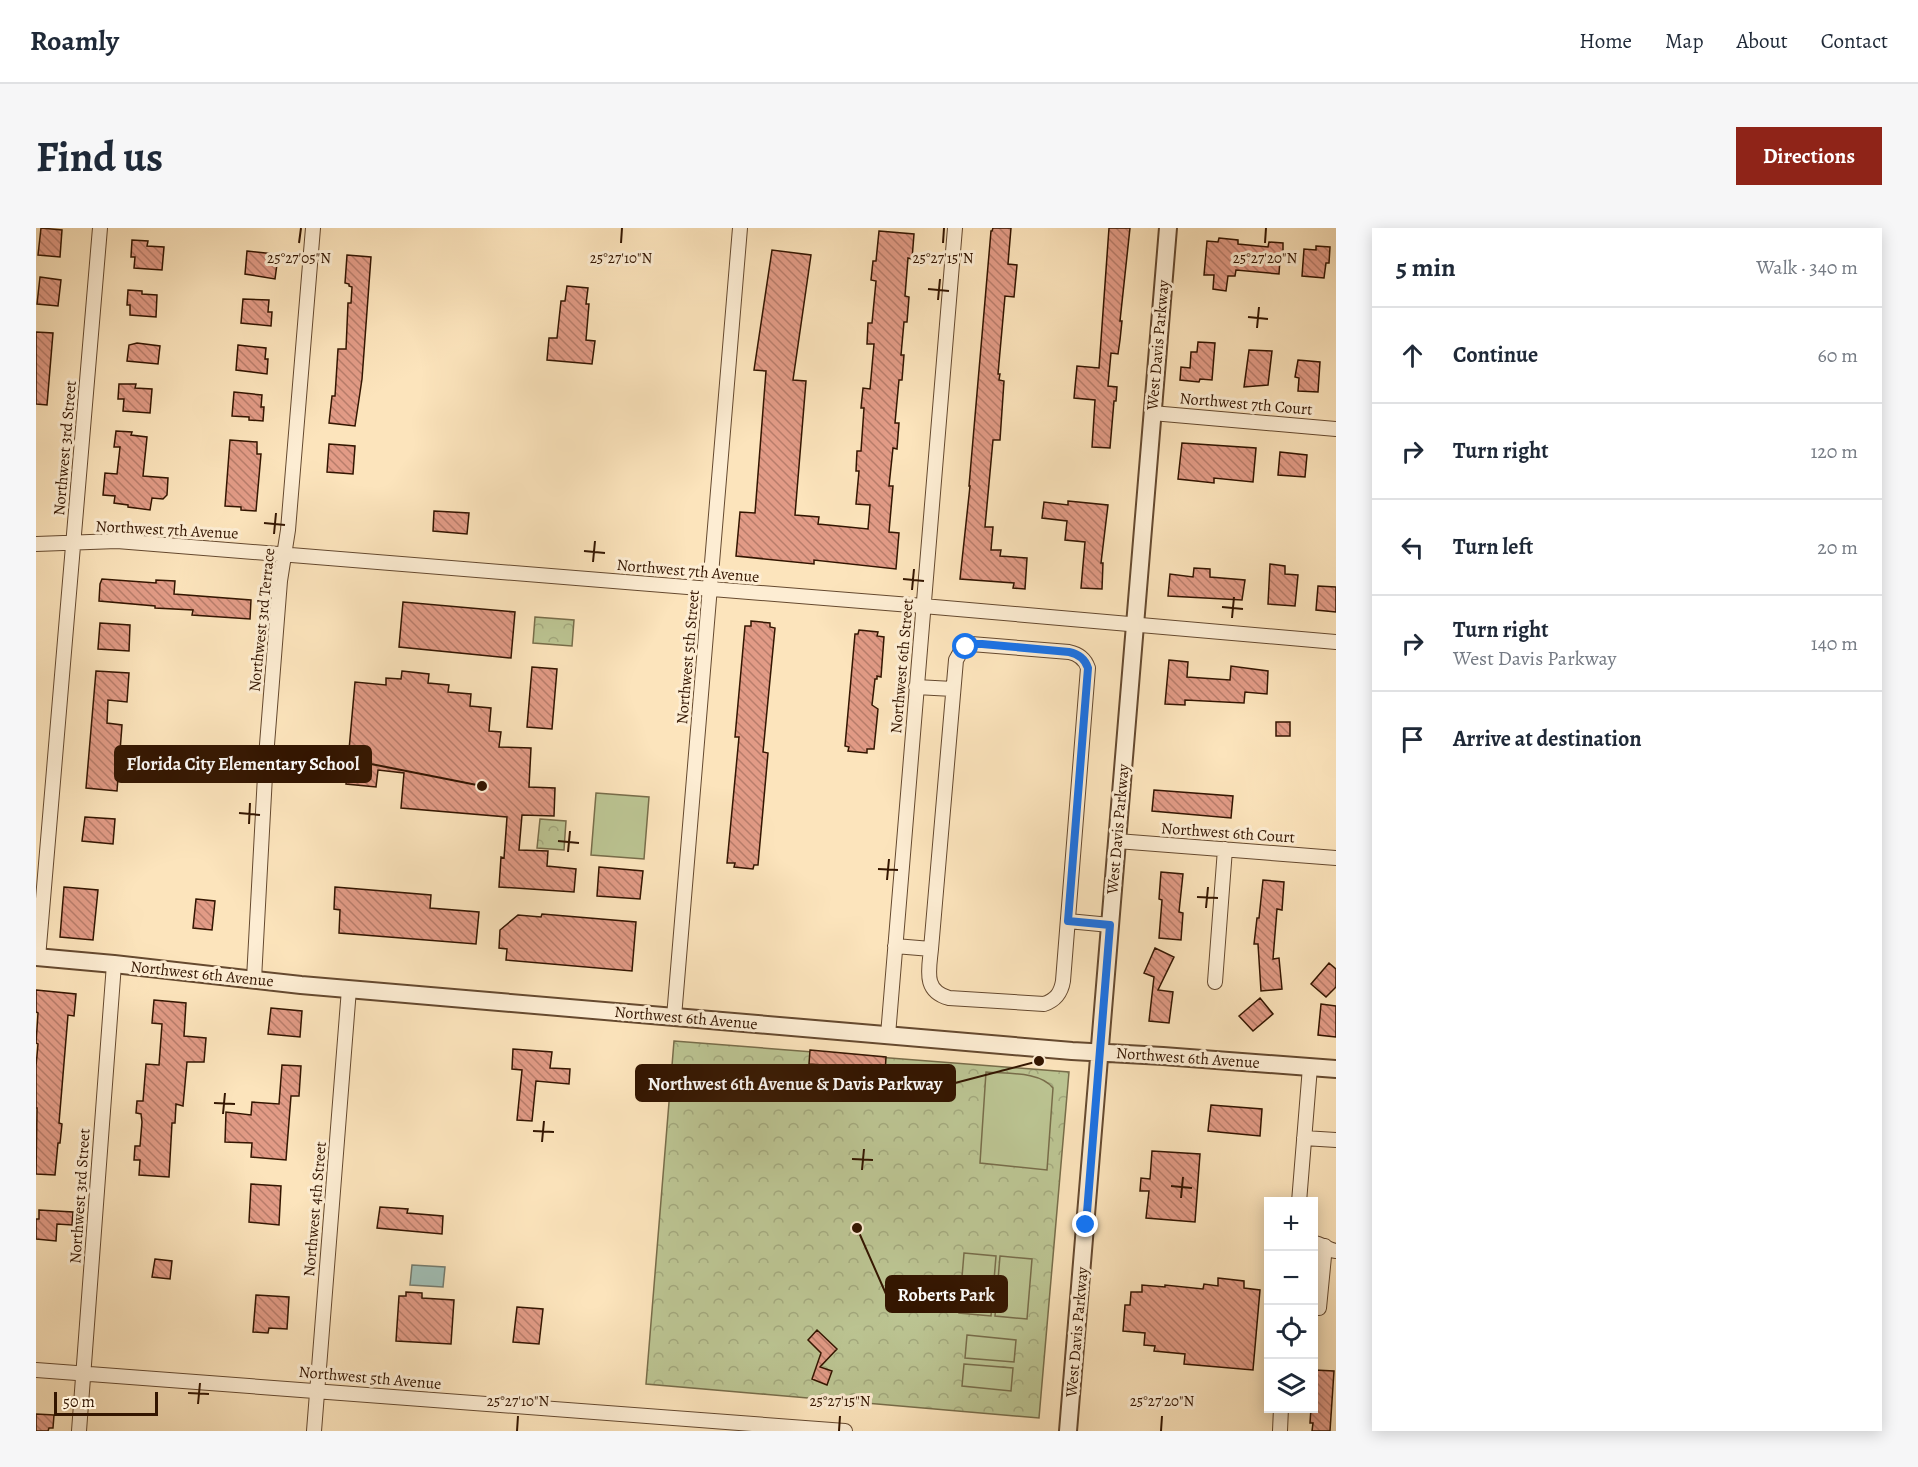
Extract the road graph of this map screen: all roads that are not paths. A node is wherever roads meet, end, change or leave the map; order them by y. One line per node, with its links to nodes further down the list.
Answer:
1 (100, 228): 8 (street, Northwest 3rd Street)
2 (313, 228): 10 (street, Northwest 3rd Terrace)
3 (740, 228): 11 (street, Northwest 5th Street)
4 (955, 228): 12 (street, Northwest 6th Street)
5 (1168, 228): 6 (street, West Davis Parkway)
6 (1152, 413): 7 (street, Northwest 7th Court); 13 (street, West Davis Parkway)
7 (1336, 429)
8 (74, 543): 9 (street, Northwest 7th Avenue); 10 (street, Northwest 7th Avenue); 24 (street, Northwest 3rd Street)
9 (36, 544)
10 (284, 555): 11 (street, Northwest 7th Avenue); 26 (street, Northwest 3rd Terrace)
11 (711, 589): 12 (street, Northwest 7th Avenue); 29 (street, Northwest 5th Street)
12 (923, 606): 13 (street, Northwest 7th Avenue); 15 (street, Northwest 6th Street)
13 (1135, 625): 14 (street, Northwest 7th Avenue); 17 (street, West Davis Parkway)
14 (1336, 642)
15 (916, 687): 16 (street); 22 (street, Northwest 6th Street)
16 (953, 689): 20 (street); 23 (street)
17 (1117, 841): 18 (street, Northwest 6th Court); 21 (street, West Davis Parkway)
18 (1225, 849): 19 (street, Northwest 6th Court); 27 (street)
19 (1336, 858)
20 (1068, 921): 21 (street); 23 (street)
21 (1110, 925): 31 (street, West Davis Parkway)
22 (895, 945): 23 (street); 30 (street, Northwest 6th Street)
23 (931, 949)
24 (37, 958): 25 (street, Northwest 6th Avenue)
25 (114, 964): 26 (street, Northwest 6th Avenue); 40 (street, Northwest 3rd Street)
26 (254, 979): 28 (street, Northwest 6th Avenue)
27 (1215, 982)
28 (349, 989): 29 (street, Northwest 6th Avenue); 41 (street, Northwest 4th Street)
29 (674, 1017): 30 (street, Northwest 6th Avenue)
30 (888, 1035): 31 (street, Northwest 6th Avenue)
31 (1100, 1052): 32 (street, Northwest 6th Avenue); 46 (street, West Davis Parkway)
32 (1310, 1067): 33 (street, Northwest 6th Avenue); 34 (street)
33 (1336, 1069)
34 (1304, 1138): 35 (street); 36 (street)
35 (1336, 1140)
36 (1299, 1197)
37 (1325, 1246): 38 (street)
38 (1319, 1308)
39 (36, 1370): 40 (street, Northwest 5th Avenue)
40 (84, 1373): 41 (street, Northwest 5th Avenue); 43 (street, Northwest 3rd Street)
41 (317, 1390): 44 (street, Northwest 4th Street); 45 (street, Northwest 5th Avenue)
42 (1281, 1413): 47 (street)
43 (79, 1431)
44 (314, 1431)
45 (845, 1431)
46 (1068, 1431)
47 (1280, 1431)

